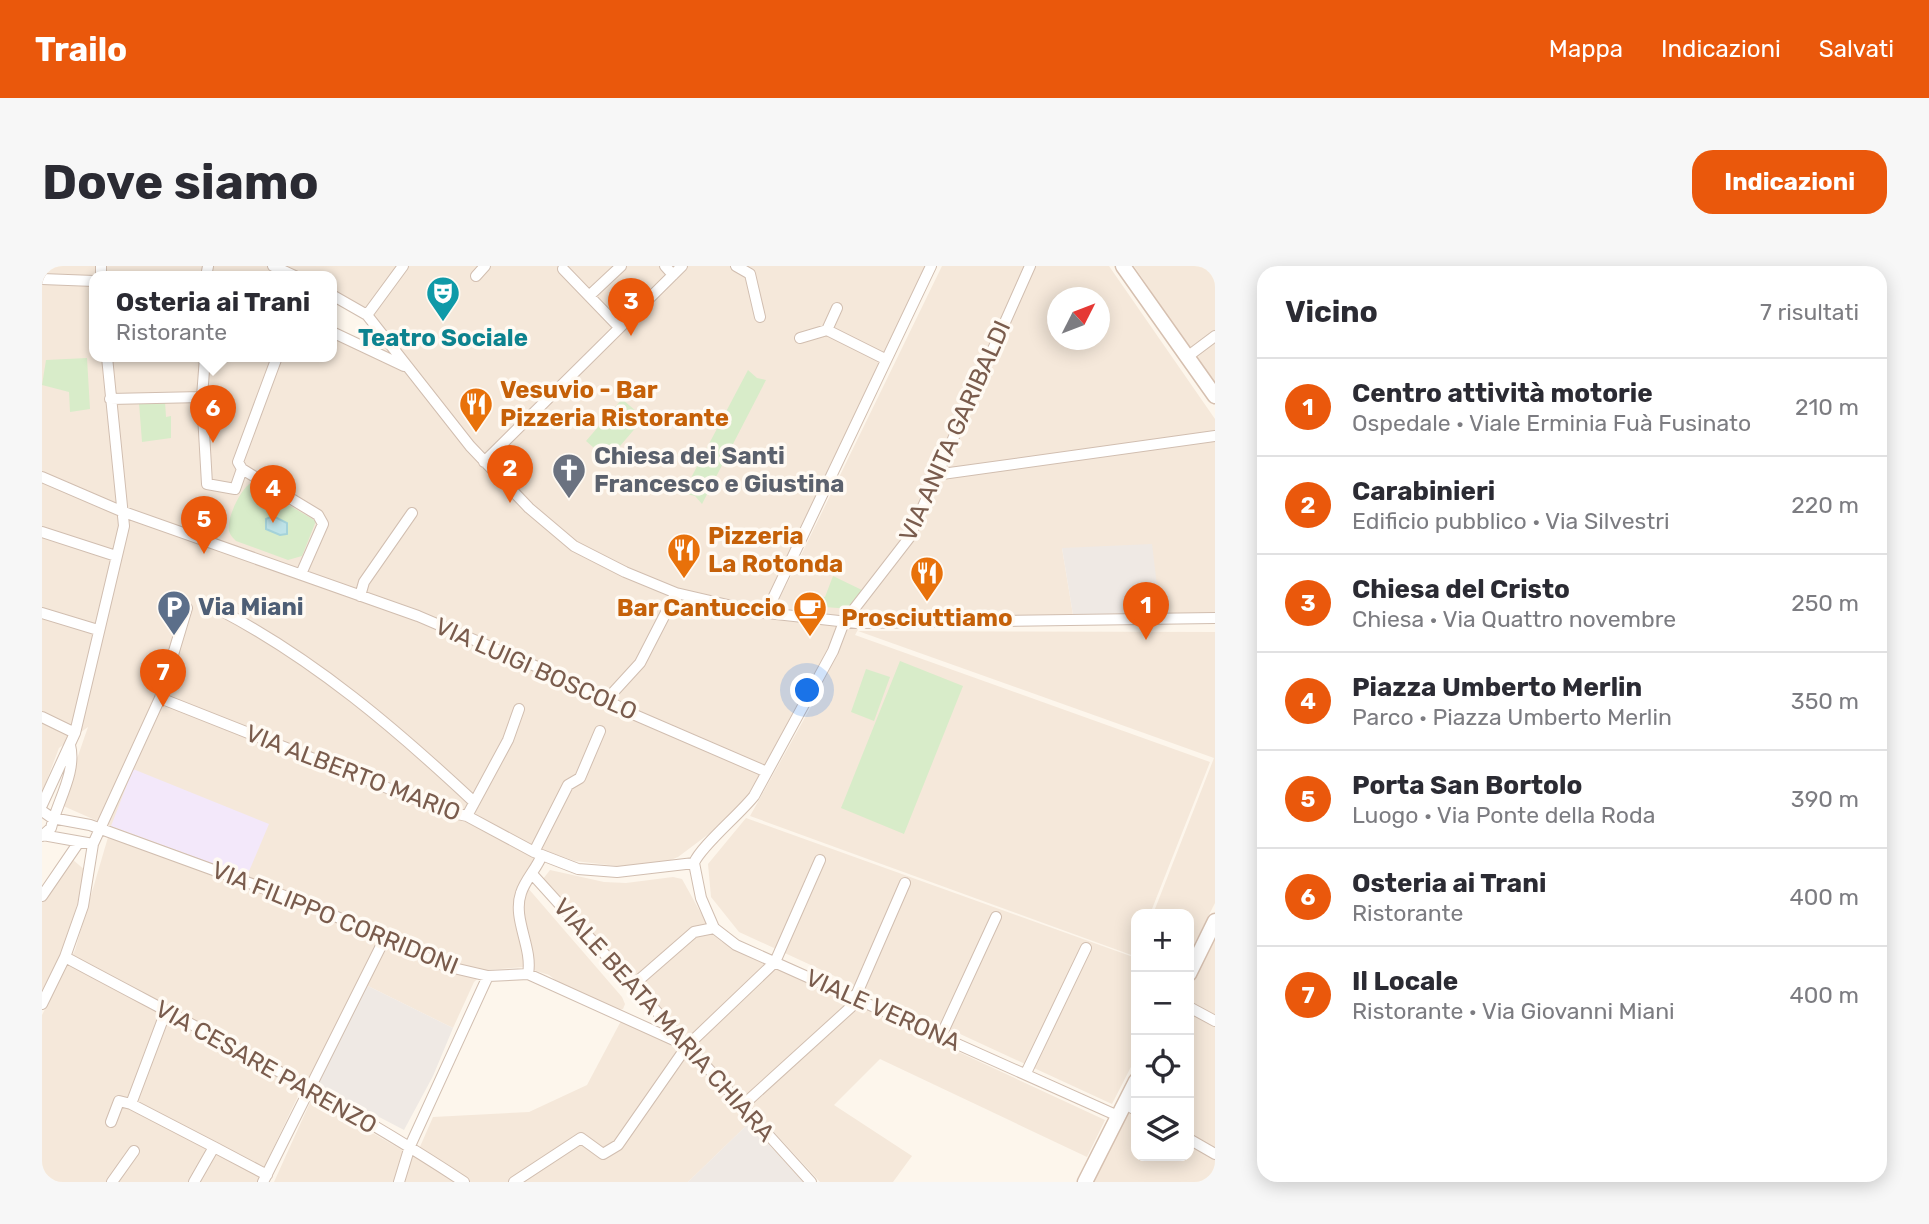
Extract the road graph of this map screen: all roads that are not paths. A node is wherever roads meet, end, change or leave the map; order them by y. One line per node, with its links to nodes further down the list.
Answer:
1 (403, 266): 19 (street)
2 (485, 266): 13 (street)
3 (621, 266): 16 (street)
4 (665, 266): 12 (street)
5 (682, 266): 12 (street)
6 (736, 266): 11 (street)
7 (931, 266): 27 (street)
8 (1030, 266): 38 (street, VIA ANITA GARIBALDI)
9 (1123, 266): 26 (street)
10 (563, 269): 16 (street)
11 (753, 270): 20 (street)
12 (673, 275): 21 (street)
13 (476, 276)
14 (42, 279): 15 (street)
15 (89, 281)
16 (589, 296): 21 (street)
17 (337, 298): 19 (street)
18 (836, 308): 22 (street)
19 (367, 315): 31 (street)
20 (760, 317)
21 (618, 326): 36 (street)
22 (827, 330): 25 (street); 27 (street)
23 (337, 334): 31 (street)
24 (1215, 336): 26 (street)
25 (800, 338)
26 (1187, 357): 32 (street)
27 (886, 359): 50 (street)
28 (107, 362): 34 (street)
29 (205, 362): 33 (street)
30 (275, 362): 37 (street)
31 (404, 366): 36 (street)
32 (1215, 396)
33 (202, 397): 34 (street); 37 (street)
34 (110, 399): 40 (street)
35 (1215, 436): 38 (street)
36 (484, 462): 45 (street)
37 (242, 469): 44 (street)
38 (934, 475): 52 (street, VIA ANITA GARIBALDI)
39 (42, 477): 40 (street, VIA LUIGI BOSCOLO)
40 (121, 511): 43 (street); 44 (street, VIA LUIGI BOSCOLO)
41 (412, 513): 46 (street)
42 (42, 532): 43 (street)
43 (116, 556): 53 (street)
44 (301, 574): 46 (street, VIA LUIGI BOSCOLO)
45 (676, 593): 50 (street); 55 (street)
46 (360, 596): 55 (street, VIA LUIGI BOSCOLO)
47 (187, 608): 54 (street)
48 (220, 610): 62 (street)
49 (42, 613): 53 (street)
50 (766, 613): 52 (street)
51 (1215, 618): 52 (street)
52 (844, 622): 61 (street, VIA ANITA GARIBALDI)
53 (98, 631): 59 (street)
54 (160, 698): 65 (street, VIA ALBERTO MARIO); 67 (street)
55 (608, 698): 61 (street, VIA LUIGI BOSCOLO)
56 (519, 709): 62 (street)
57 (42, 718): 59 (street)
58 (600, 731): 71 (street, VIALE BEATA MARIA CHIARA)
59 (75, 733): 60 (street)
60 (70, 745): 63 (street); 66 (street)
61 (767, 772): 73 (street, VIA ANITA GARIBALDI)
62 (473, 801): 65 (street)
63 (42, 805)
64 (42, 811): 66 (street)
65 (467, 816): 71 (street, VIA ALBERTO MARIO)
66 (52, 818): 67 (street, VIA FILIPPO CORRIDONI); 68 (street)
67 (99, 830): 70 (street); 80 (street, VIA FILIPPO CORRIDONI)
68 (43, 835): 69 (street)
69 (79, 842): 70 (street); 76 (street)
70 (93, 844): 82 (street)
71 (538, 853): 73 (street, VIA ALBERTO MARIO); 74 (street, VIALE BEATA MARIA CHIARA)
72 (820, 860): 83 (street)
73 (694, 863): 79 (street)
74 (533, 875): 85 (street); 87 (street, VIALE BEATA MARIA CHIARA)
75 (905, 883): 88 (street)
76 (42, 896)
77 (996, 917): 93 (street)
78 (1215, 921): 84 (street)
79 (714, 928): 83 (street, VIALE VERONA); 87 (street)
80 (385, 938): 86 (street, VIA FILIPPO CORRIDONI); 96 (street)
81 (1086, 948): 95 (street)
82 (65, 957): 89 (street); 91 (street, VIA CESARE PARENZO)
83 (775, 962): 88 (street, VIALE VERONA); 94 (street)
84 (1190, 972)
85 (528, 974): 86 (street, VIA FILIPPO CORRIDONI); 94 (street, VIA FILIPPO CORRIDONI)
86 (488, 976): 102 (street)
87 (632, 986): 94 (street, VIALE BEATA MARIA CHIARA)
88 (855, 998): 93 (street, VIALE VERONA); 98 (street)
89 (42, 1004)
90 (1194, 1010): 92 (street)
91 (166, 1011): 96 (street, VIA CESARE PARENZO); 97 (street)
92 (1215, 1021)
93 (941, 1036): 95 (street, VIALE VERONA)
94 (687, 1046): 98 (street, VIALE BEATA MARIA CHIARA); 111 (street)
95 (1026, 1073): 99 (street, VIALE VERONA)
96 (310, 1089): 102 (street, VIA CESARE PARENZO); 106 (street)
97 (131, 1104): 100 (street); 103 (street)
98 (742, 1106): 112 (street, VIALE BEATA MARIA CHIARA)
99 (1126, 1110): 113 (street)
100 (111, 1122)
101 (1194, 1142): 105 (street)
102 (410, 1146): 109 (street); 110 (street, VIA CESARE PARENZO)
103 (215, 1147): 106 (street); 108 (street)
104 (134, 1152): 107 (street)
105 (1215, 1154)
106 (265, 1178)
107 (111, 1182)
108 (194, 1182)
109 (399, 1182)
110 (464, 1182)
111 (514, 1182)
112 (811, 1182)
113 (1084, 1182)

